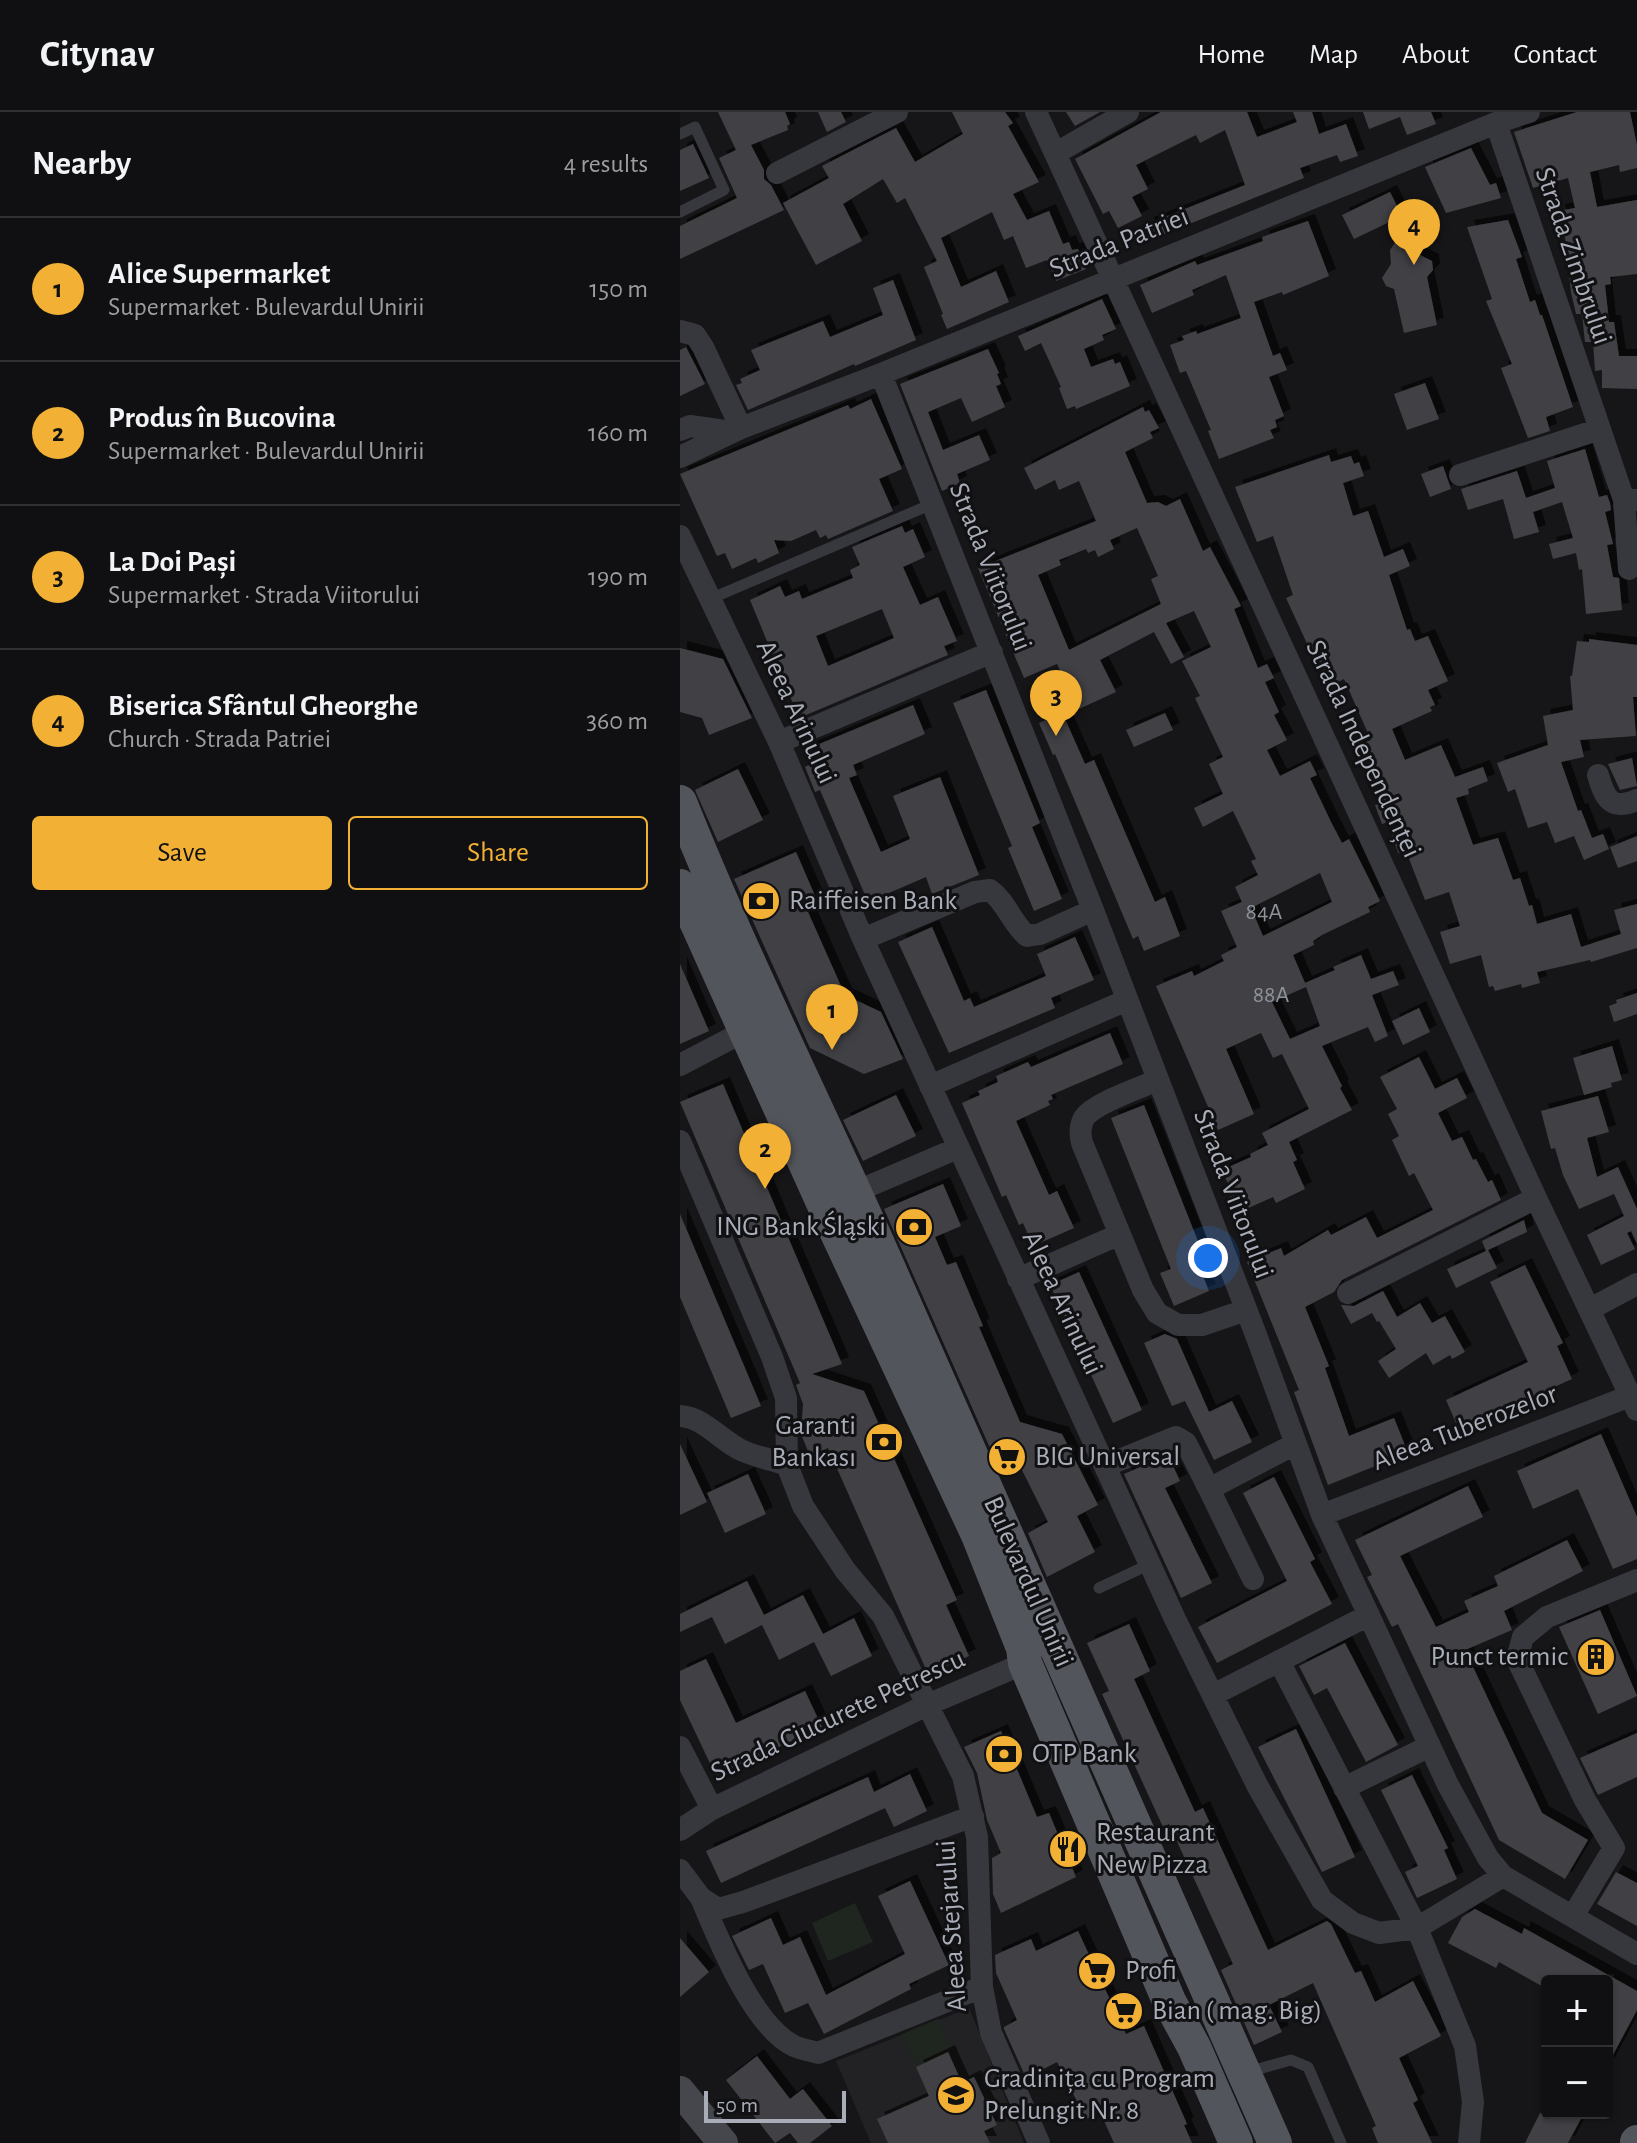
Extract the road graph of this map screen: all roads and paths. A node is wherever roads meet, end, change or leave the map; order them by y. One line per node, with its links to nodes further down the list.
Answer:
1 (897, 112): 9 (street)
2 (1036, 112): 7 (street, Strada Independenței)
3 (1128, 112): 7 (street)
4 (1529, 112): 5 (street, Strada Patriei)
5 (1496, 123): 11 (street, Strada Patriei); 14 (street, Strada Zimbrului)
6 (680, 134): 10 (lane)
7 (1053, 147): 8 (street); 11 (street, Strada Independenței)
8 (1030, 152)
9 (777, 174)
10 (680, 212)
11 (1114, 277): 13 (street, Strada Patriei); 40 (street, Strada Independenței)
12 (680, 331): 16 (street)
13 (881, 374): 16 (street, Strada Patriei); 20 (street, Strada Viitorului)
14 (1600, 429): 18 (street); 19 (street, Strada Zimbrului)
15 (680, 430): 16 (street, Strada Patriei)
16 (737, 430): 17 (street, Strada Patriei)
17 (680, 457)
18 (1460, 475)
19 (1631, 500): 22 (street, Strada Zimbrului)
20 (932, 504): 23 (lane); 24 (street, Strada Viitorului)
21 (680, 536): 23 (street, Aleea Arinului)
22 (1629, 569)
23 (709, 600): 25 (street, Aleea Arinului)
24 (992, 652): 25 (street); 30 (street, Strada Viitorului)
25 (779, 742): 31 (street, Aleea Arinului)
26 (1598, 775): 27 (street)
27 (1637, 800)
28 (680, 802): 39 (main road, Bulevardul Unirii)
29 (680, 886): 33 (main road, Bulevardul Unirii)
30 (1093, 910): 31 (street); 32 (street, Strada Viitorului)
31 (863, 939): 36 (street, Aleea Arinului)
32 (1127, 1000): 35 (street, Strada Viitorului); 36 (street)
33 (745, 1031): 34 (street); 60 (main road, Bulevardul Unirii)
34 (680, 1065)
35 (1158, 1080): 41 (street); 46 (street, Strada Viitorului)
36 (930, 1086): 38 (street, Aleea Arinului)
37 (680, 1141): 50 (street)
38 (958, 1148): 39 (street); 42 (street, Aleea Arinului)
39 (855, 1192): 76 (main road, Bulevardul Unirii)
40 (1536, 1198): 44 (street); 45 (street, Strada Independenței)
41 (1118, 1235): 42 (street); 46 (street)
42 (1018, 1279): 51 (street, Aleea Arinului)
43 (1637, 1284): 45 (street)
44 (1348, 1293)
45 (1590, 1309): 47 (street, Strada Independenței)
46 (1246, 1310): 49 (street, Strada Viitorului)
47 (1634, 1403): 53 (street, Aleea Tuberozelor)
48 (680, 1416): 50 (street)
49 (1295, 1444): 52 (street); 53 (street, Strada Viitorului)
50 (787, 1465): 62 (street, Aleea Stejarului)
51 (1105, 1466): 52 (street); 54 (street, Aleea Arinului)
52 (1209, 1489): 55 (street)
53 (1322, 1515): 58 (street, Strada Viitorului)
54 (1150, 1564): 57 (lane); 61 (street, Aleea Arinului)
55 (1253, 1579)
56 (1637, 1580): 72 (street)
57 (1099, 1588)
58 (1369, 1615): 59 (street); 63 (street, Strada Viitorului)
59 (1279, 1661): 61 (street); 65 (street)
60 (1025, 1663): 62 (street, Strada Ciucurete Petrescu); 80 (main road, Bulevardul Unirii)
61 (1213, 1695): 73 (street, Aleea Arinului)
62 (927, 1705): 66 (street, Strada Ciucurete Petrescu); 67 (street, Aleea Stejarului)
63 (1430, 1746): 65 (street); 70 (street, Strada Viitorului)
64 (680, 1747): 66 (street)
65 (1344, 1788): 73 (street)
66 (712, 1809): 68 (street, Strada Ciucurete Petrescu)
67 (973, 1816): 71 (street); 75 (street, Aleea Stejarului)
68 (680, 1830)
69 (680, 1870): 71 (street)
70 (1503, 1876): 72 (street, Strada Viitorului); 73 (street, Aleea Arinului)
71 (710, 1910): 75 (street)
72 (1573, 1916): 74 (street, Strada Viitorului)
73 (1417, 1928): 83 (street)
74 (1637, 1954)
75 (982, 1987): 79 (street, Aleea Stejarului)
76 (1244, 2072): 81 (main road, Bulevardul Unirii); 82 (lane)
77 (680, 2091): 78 (street)
78 (723, 2143)
79 (1039, 2143)
80 (1236, 2143)
81 (1275, 2143)
82 (1341, 2143)
83 (1469, 2143)

